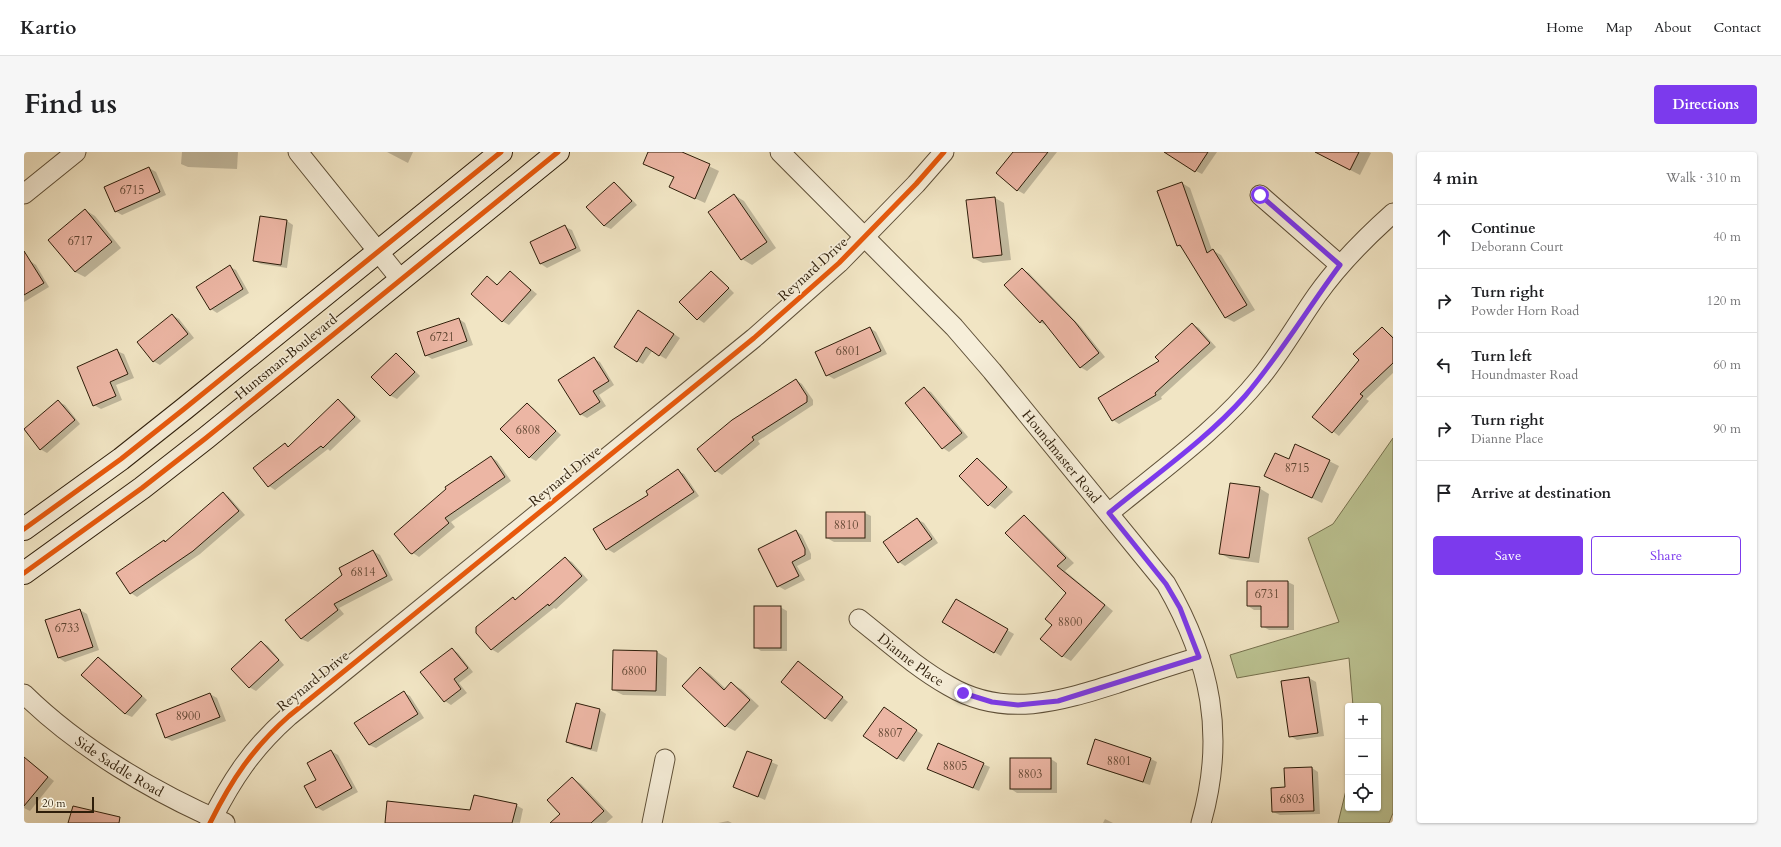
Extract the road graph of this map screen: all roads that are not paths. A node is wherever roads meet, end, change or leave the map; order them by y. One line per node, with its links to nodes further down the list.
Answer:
1 (76, 152): 7 (street)
2 (298, 152): 11 (street)
3 (501, 152): 11 (street, Huntsman Boulevard)
4 (558, 152): 13 (street, Huntsman Boulevard)
5 (780, 152): 10 (street, Houndmaster Road)
6 (944, 152): 10 (street, Reynard Drive)
7 (24, 194)
8 (1260, 195): 12 (street)
9 (1393, 213): 12 (street)
10 (865, 237): 14 (street, Houndmaster Road); 21 (street, Reynard Drive)
11 (378, 251): 13 (street); 15 (street, Huntsman Boulevard)
12 (1340, 265): 14 (street)
13 (401, 280): 16 (street, Huntsman Boulevard)
14 (1109, 513): 18 (street, Houndmaster Road)
15 (24, 529)
16 (24, 573)
17 (859, 619): 18 (street, Dianne Place)
18 (1199, 657): 23 (street, Houndmaster Road)
19 (24, 694): 21 (street, Side Saddle Road)
20 (665, 759): 22 (street)
21 (216, 821)
22 (652, 823)
23 (1201, 823)

